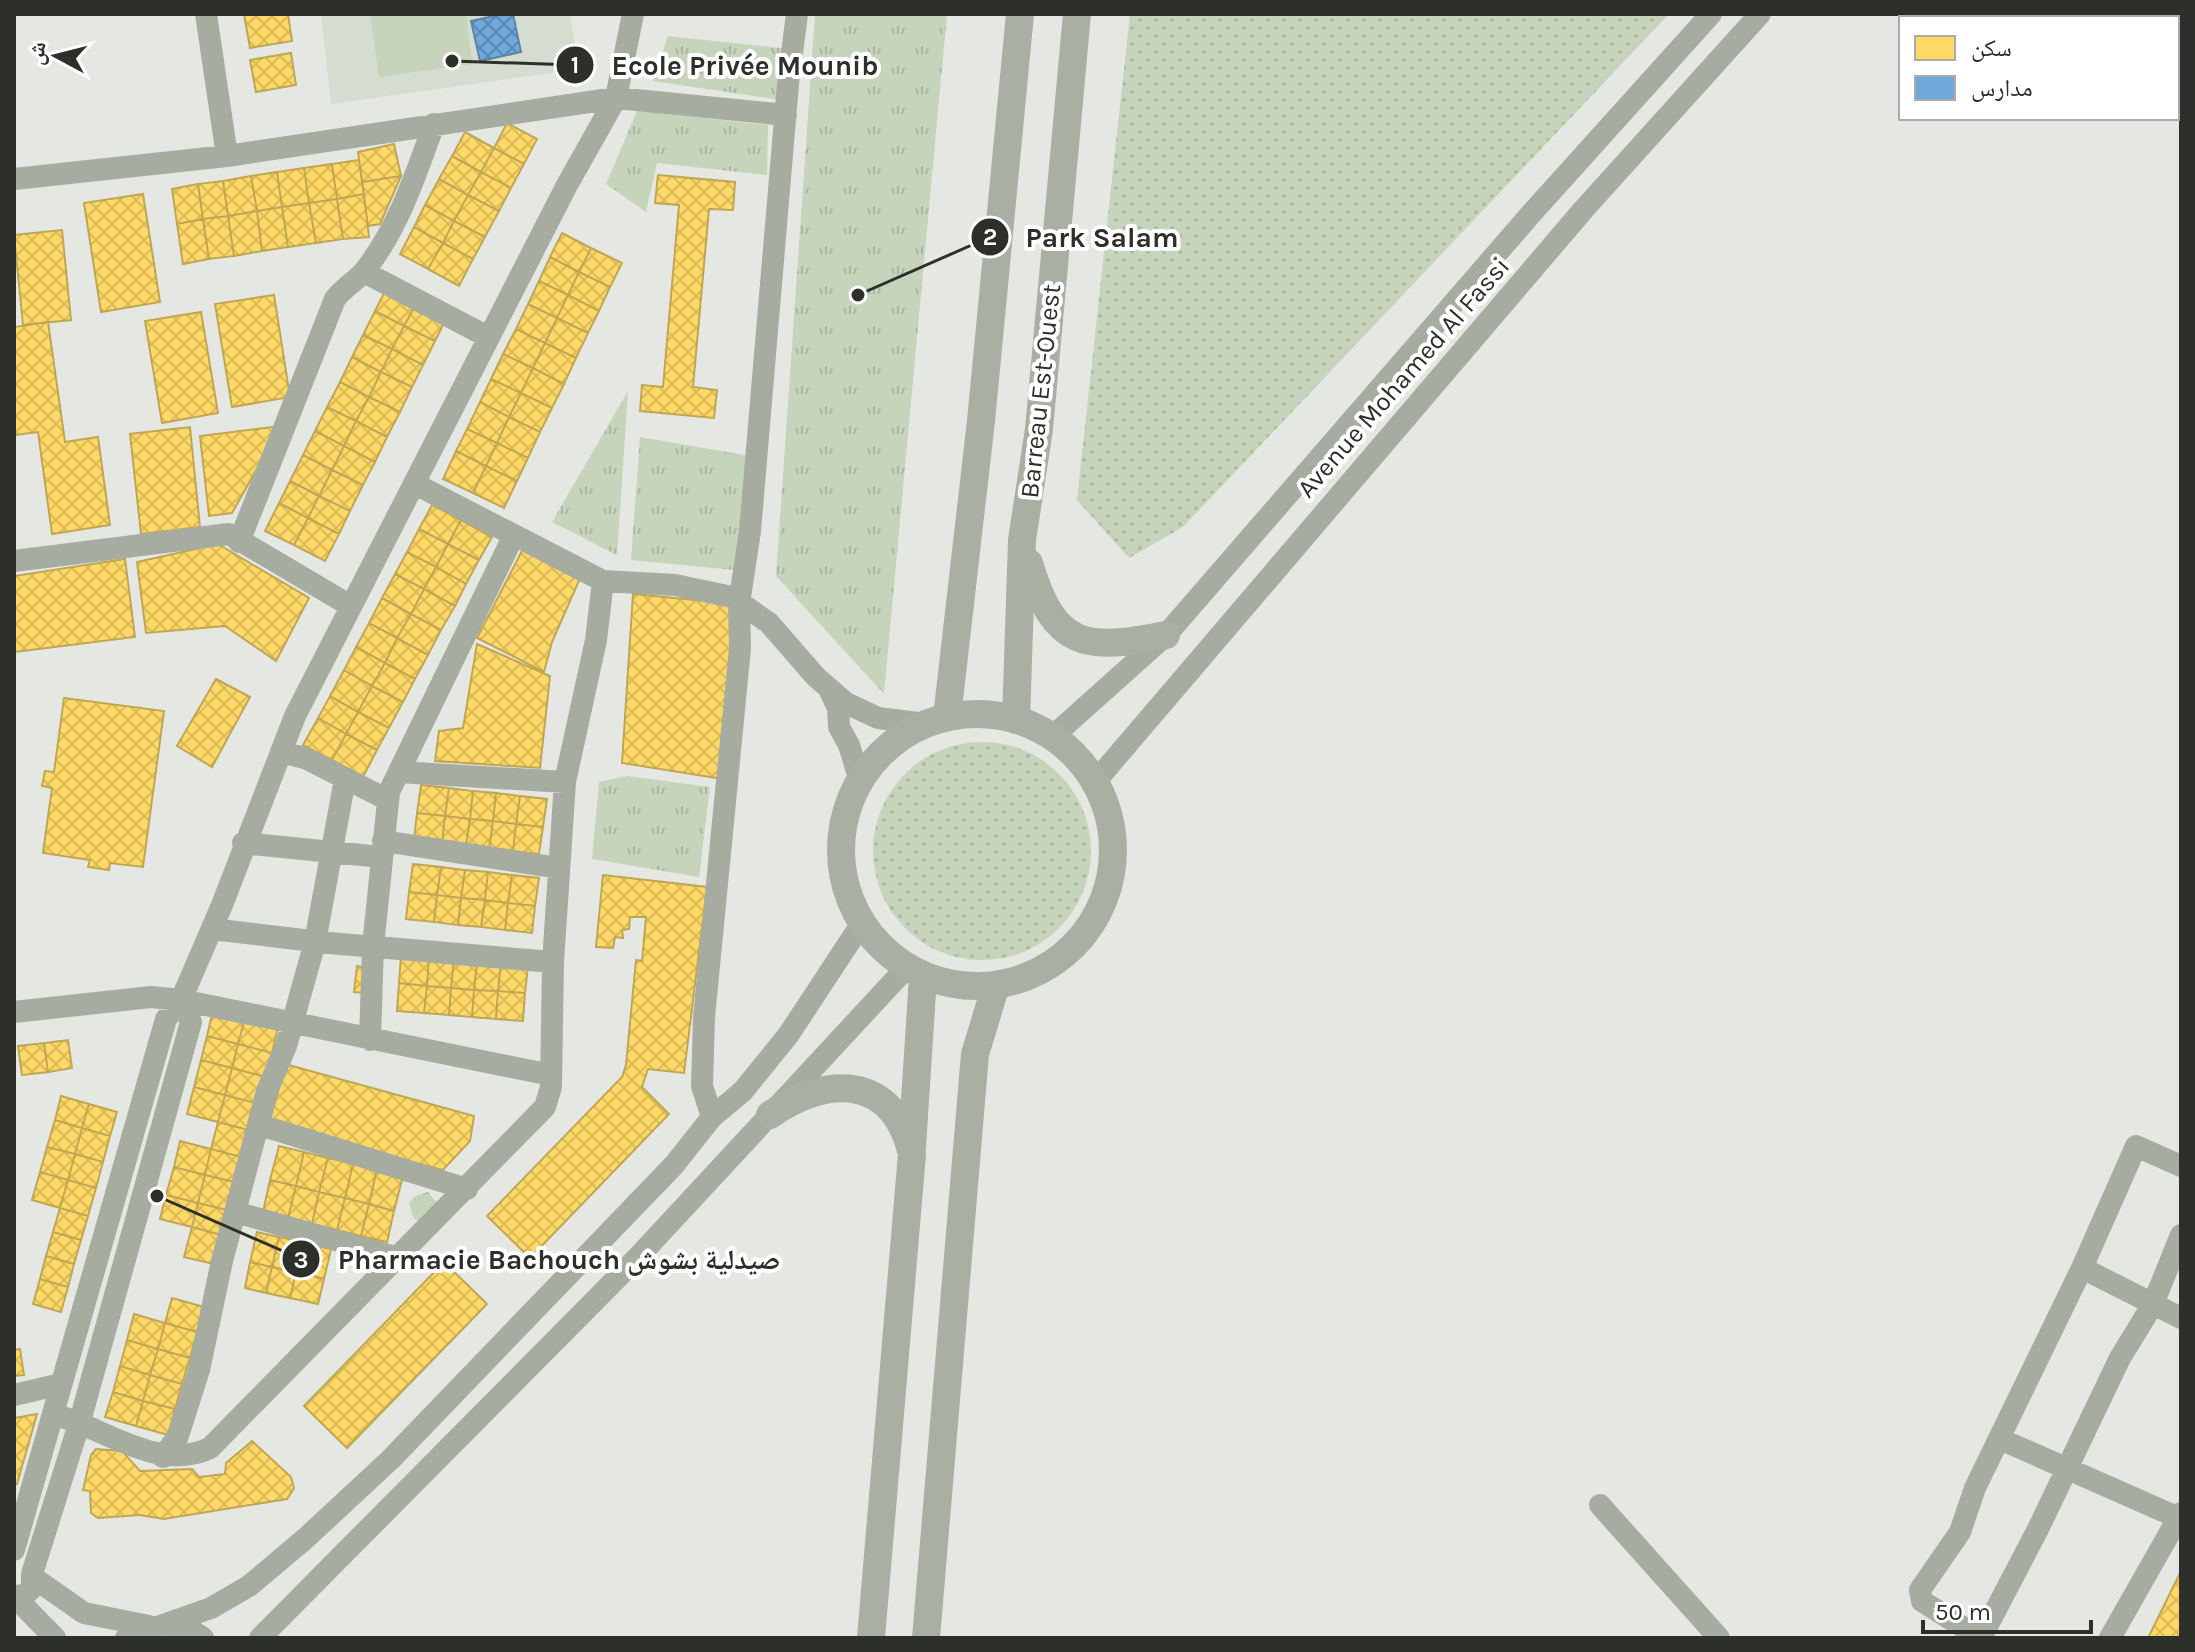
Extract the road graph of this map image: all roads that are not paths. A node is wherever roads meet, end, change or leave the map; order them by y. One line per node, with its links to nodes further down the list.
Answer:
1 (206, 14): 11 (street)
2 (633, 14): 8 (street)
3 (797, 14): 9 (street)
4 (1020, 14): 25 (main road)
5 (1077, 14): 17 (main road, Barreau Est-Ouest)
6 (1711, 14): 23 (street, Avenue Mohamed Al Fassi)
7 (1760, 14): 33 (street, Avenue Mohamed Al Fassi)
8 (616, 98): 9 (street); 10 (street); 14 (street)
9 (786, 115): 21 (street)
10 (434, 124): 11 (street); 13 (street)
11 (227, 156): 12 (street)
12 (14, 179)
13 (364, 272): 14 (street); 18 (street)
14 (488, 337): 15 (street)
15 (415, 484): 16 (street); 22 (street)
16 (513, 537): 20 (street); 29 (street)
17 (1022, 540): 23 (main road); 26 (main road, Barreau Est-Ouest)
18 (239, 542): 19 (street); 22 (street)
19 (14, 561)
20 (603, 581): 21 (street); 32 (street)
21 (739, 604): 24 (street); 52 (street)
22 (349, 605): 28 (street)
23 (1166, 635): 27 (street, Avenue Mohamed Al Fassi)
24 (830, 690): 25 (street); 31 (street)
25 (936, 720): 26 (main road); 31 (main road)
26 (1016, 720): 27 (main road)
27 (1052, 737): 33 (main road)
28 (281, 752): 30 (street); 35 (street)
29 (399, 772): 32 (street); 34 (street)
30 (345, 779): 34 (street); 37 (street)
31 (860, 781): 39 (main road)
32 (565, 782): 38 (street)
33 (1095, 782): 45 (main road)
34 (388, 800): 36 (street)
35 (243, 843): 37 (street); 40 (street)
36 (382, 849): 37 (street); 38 (street); 42 (street)
37 (330, 853): 41 (street)
38 (559, 868): 43 (street)
39 (862, 923): 44 (main road); 52 (street)
40 (212, 929): 41 (street); 46 (street)
41 (315, 942): 42 (street); 48 (street)
42 (373, 946): 43 (street); 49 (street)
43 (553, 962): 50 (street)
44 (915, 972): 45 (main road); 51 (street); 54 (main road)
45 (996, 985): 81 (main road)
46 (181, 1000): 47 (street); 48 (street); 63 (street); 66 (street)
47 (14, 1012)
48 (289, 1024): 49 (street); 53 (street)
49 (370, 1040): 50 (street)
50 (551, 1075): 56 (street)
51 (770, 1115): 54 (main road); 79 (street)
52 (712, 1117): 75 (street)
53 (260, 1125): 56 (street); 57 (street)
54 (912, 1154): 80 (main road)
55 (2181, 1166): 60 (street)
56 (467, 1189): 59 (street)
57 (235, 1212): 59 (street); 68 (street)
58 (2181, 1235): 61 (street)
59 (399, 1258): 68 (street)
60 (2082, 1268): 61 (street); 67 (street)
61 (2153, 1304): 62 (street); 69 (street)
62 (2181, 1318)
63 (61, 1384): 64 (street); 65 (street)
64 (14, 1395)
65 (53, 1414): 66 (street); 72 (street)
66 (80, 1421): 68 (street); 73 (street)
67 (2000, 1439): 69 (street); 83 (street)
68 (163, 1457)
69 (2066, 1466): 71 (street); 83 (street)
70 (1600, 1505): 82 (street)
71 (2180, 1516): 84 (street)
72 (14, 1550)
73 (27, 1573): 74 (street); 75 (street)
74 (15, 1597): 76 (street)
75 (160, 1626): 77 (street); 78 (street)
76 (55, 1638)
77 (126, 1638)
78 (203, 1638)
79 (260, 1638)
80 (871, 1638)
81 (926, 1638)
82 (1719, 1638)
83 (1980, 1638)
84 (2110, 1638)

